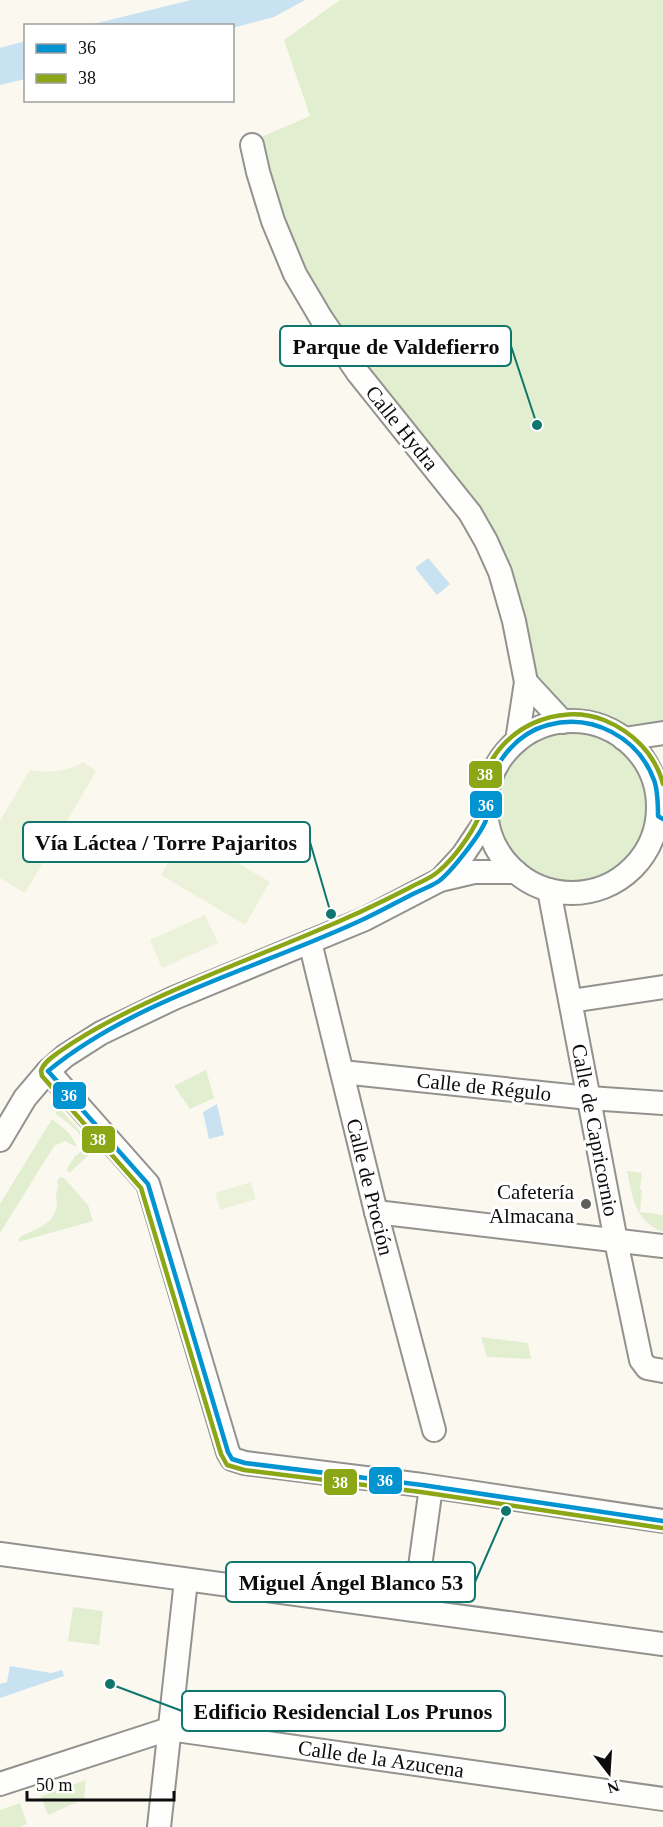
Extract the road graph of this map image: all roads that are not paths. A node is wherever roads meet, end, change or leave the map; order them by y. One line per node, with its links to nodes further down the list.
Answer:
1 (252, 144): 2 (street, Calle Hydra)
2 (526, 682): 3 (street); 6 (street, Calle Hydra)
3 (563, 722): 5 (street); 6 (street)
4 (663, 733): 5 (street)
5 (624, 739): 7 (street)
6 (517, 741): 9 (street)
7 (659, 771): 8 (street)
8 (661, 818): 12 (street)
9 (487, 819): 10 (street); 11 (street)
10 (516, 872): 11 (street); 12 (street)
11 (440, 880): 13 (street)
12 (549, 890): 15 (street, Calle de Capricornio)
13 (310, 942): 16 (street); 17 (street, Calle de Proción)
14 (663, 987): 15 (street)
15 (571, 1001): 18 (street, Calle de Capricornio)
16 (48, 1071): 20 (street); 26 (street)
17 (342, 1072): 18 (street, Calle de Régulo); 21 (street, Calle de Proción)
18 (589, 1098): 19 (street, Calle de Régulo); 22 (street, Calle de Capricornio)
19 (663, 1103)
20 (0, 1140)
21 (376, 1212): 22 (street); 25 (street, Calle de Proción)
22 (616, 1241): 23 (street); 24 (street, Calle de Capricornio)
23 (663, 1246)
24 (655, 1370)
25 (434, 1431)
26 (431, 1487): 27 (street); 30 (street)
27 (663, 1521)
28 (0, 1554): 29 (street)
29 (186, 1580): 30 (street); 32 (street)
30 (414, 1610): 31 (street)
31 (663, 1644)
32 (169, 1729): 33 (street, Calle de la Azucena); 34 (street, Calle de la Azucena); 35 (street)
33 (0, 1785)
34 (663, 1799)
35 (159, 1827)

